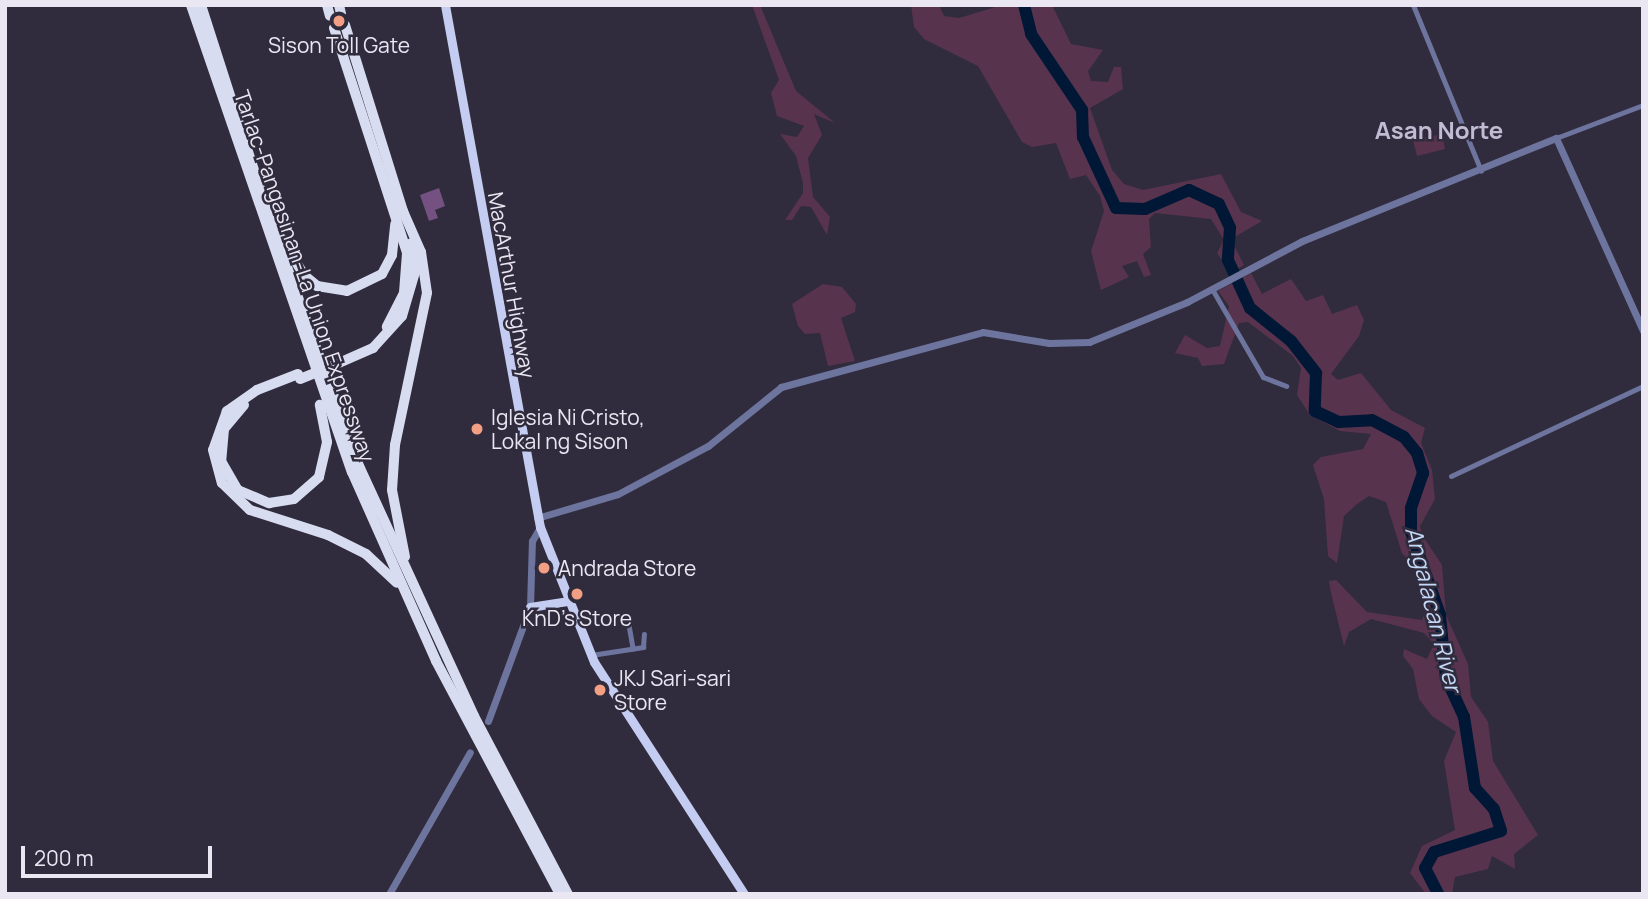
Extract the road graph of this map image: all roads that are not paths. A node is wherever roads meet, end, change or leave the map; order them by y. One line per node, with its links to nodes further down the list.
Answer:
1 (191, 5): 15 (highway, Tarlac-Pangasinan-La Union Expressway)
2 (201, 5): 12 (highway, Tarlac-Pangasinan-La Union Expressway)
3 (327, 5): 6 (highway)
4 (445, 5): 20 (highway, MacArthur Highway)
5 (1415, 6): 10 (street)
6 (337, 12)
7 (340, 27): 11 (highway)
8 (1643, 105): 9 (street)
9 (1556, 138): 10 (street); 14 (street)
10 (1481, 171): 13 (street)
11 (398, 210): 12 (highway); 16 (highway); 21 (highway)
12 (270, 220): 21 (highway, Tarlac-Pangasinan-La Union Expressway)
13 (1212, 289): 17 (street); 20 (street)
14 (1643, 331)
15 (313, 371): 16 (highway); 21 (highway, Tarlac-Pangasinan-La Union Expressway)
16 (299, 376): 21 (highway)
17 (1286, 386)
18 (1643, 386): 19 (street)
19 (1451, 475)
20 (538, 522): 22 (highway, MacArthur Highway); 23 (street)
21 (410, 594): 31 (highway, Tarlac-Pangasinan-La Union Expressway); 32 (highway, Tarlac-Pangasinan-La Union Expressway)
22 (566, 601): 23 (highway); 27 (highway, MacArthur Highway)
23 (530, 607): 28 (street)
24 (628, 622): 26 (street)
25 (644, 634): 26 (street)
26 (633, 649): 27 (street)
27 (591, 655): 33 (highway, MacArthur Highway)
28 (488, 720)
29 (470, 752): 30 (street)
30 (390, 894)
31 (560, 894)
32 (568, 894)
33 (744, 894)

